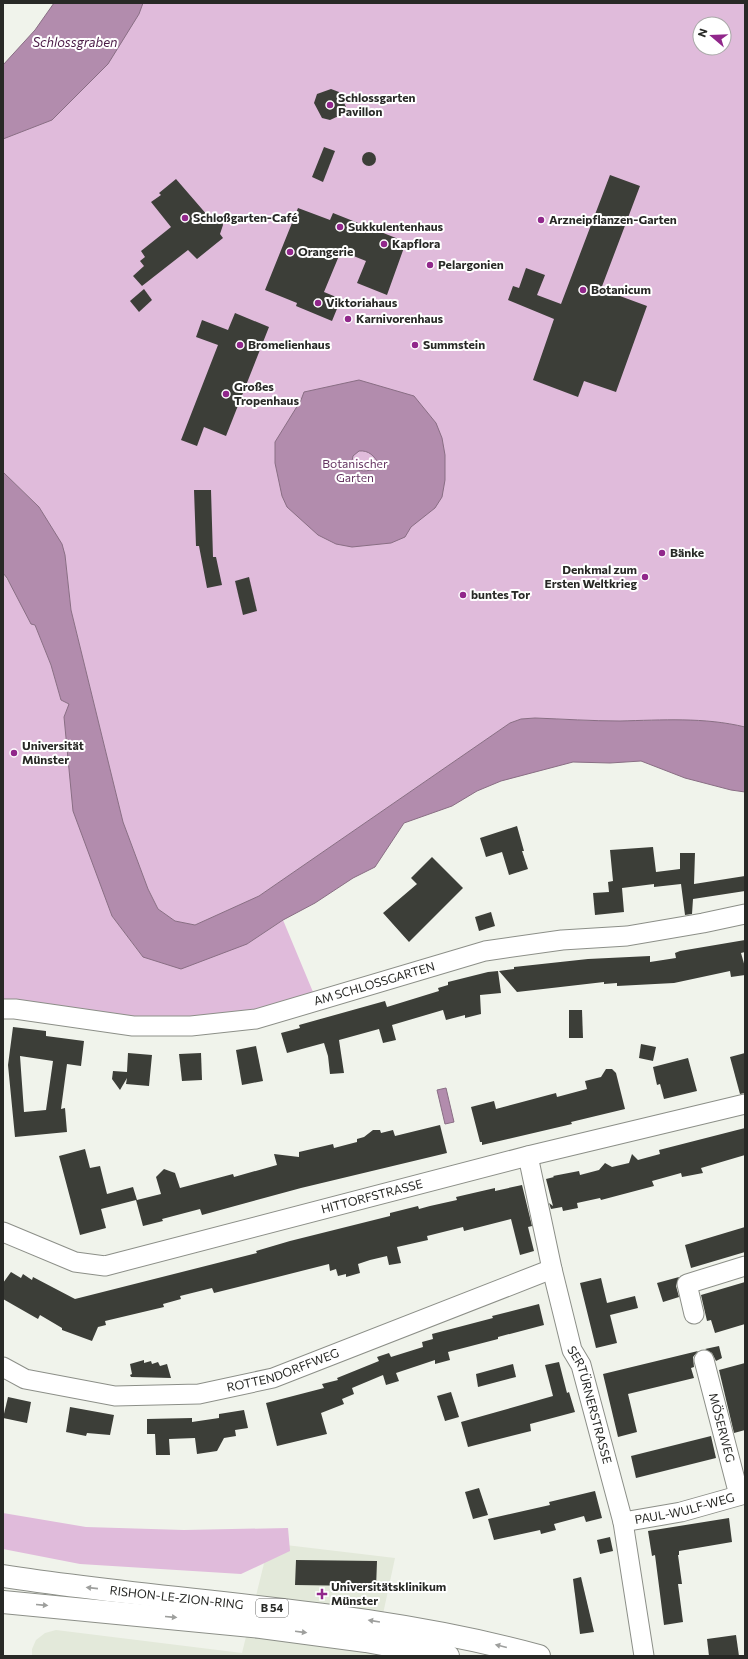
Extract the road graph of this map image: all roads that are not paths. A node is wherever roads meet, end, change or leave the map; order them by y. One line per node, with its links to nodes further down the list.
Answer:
1 (745, 914): 2 (street, AM SCHLOSSGARTEN)
2 (3, 1009)
3 (745, 1104): 4 (street, HITTORFSTRASSE)
4 (528, 1156): 5 (street, HITTORFSTRASSE); 7 (street, SERTÜRNERSTRASSE)
5 (3, 1232)
6 (745, 1266): 8 (street)
7 (552, 1269): 10 (street, ROTTENDORFFWEG); 12 (street, SERTÜRNERSTRASSE)
8 (694, 1314)
9 (704, 1360): 11 (street, MÖSERWEG)
10 (3, 1367)
11 (742, 1494): 12 (street, PAUL-WULF-WEG)
12 (623, 1522): 17 (street, SERTÜRNERSTRASSE)
13 (3, 1576): 16 (main road, RISHON-LE-ZION-RING / B 54, one-way to 13)
14 (3, 1602): 15 (main road, RISHON-LE-ZION-RING / B 54, one-way to 15)
15 (448, 1656)
16 (539, 1656)
17 (644, 1656)

